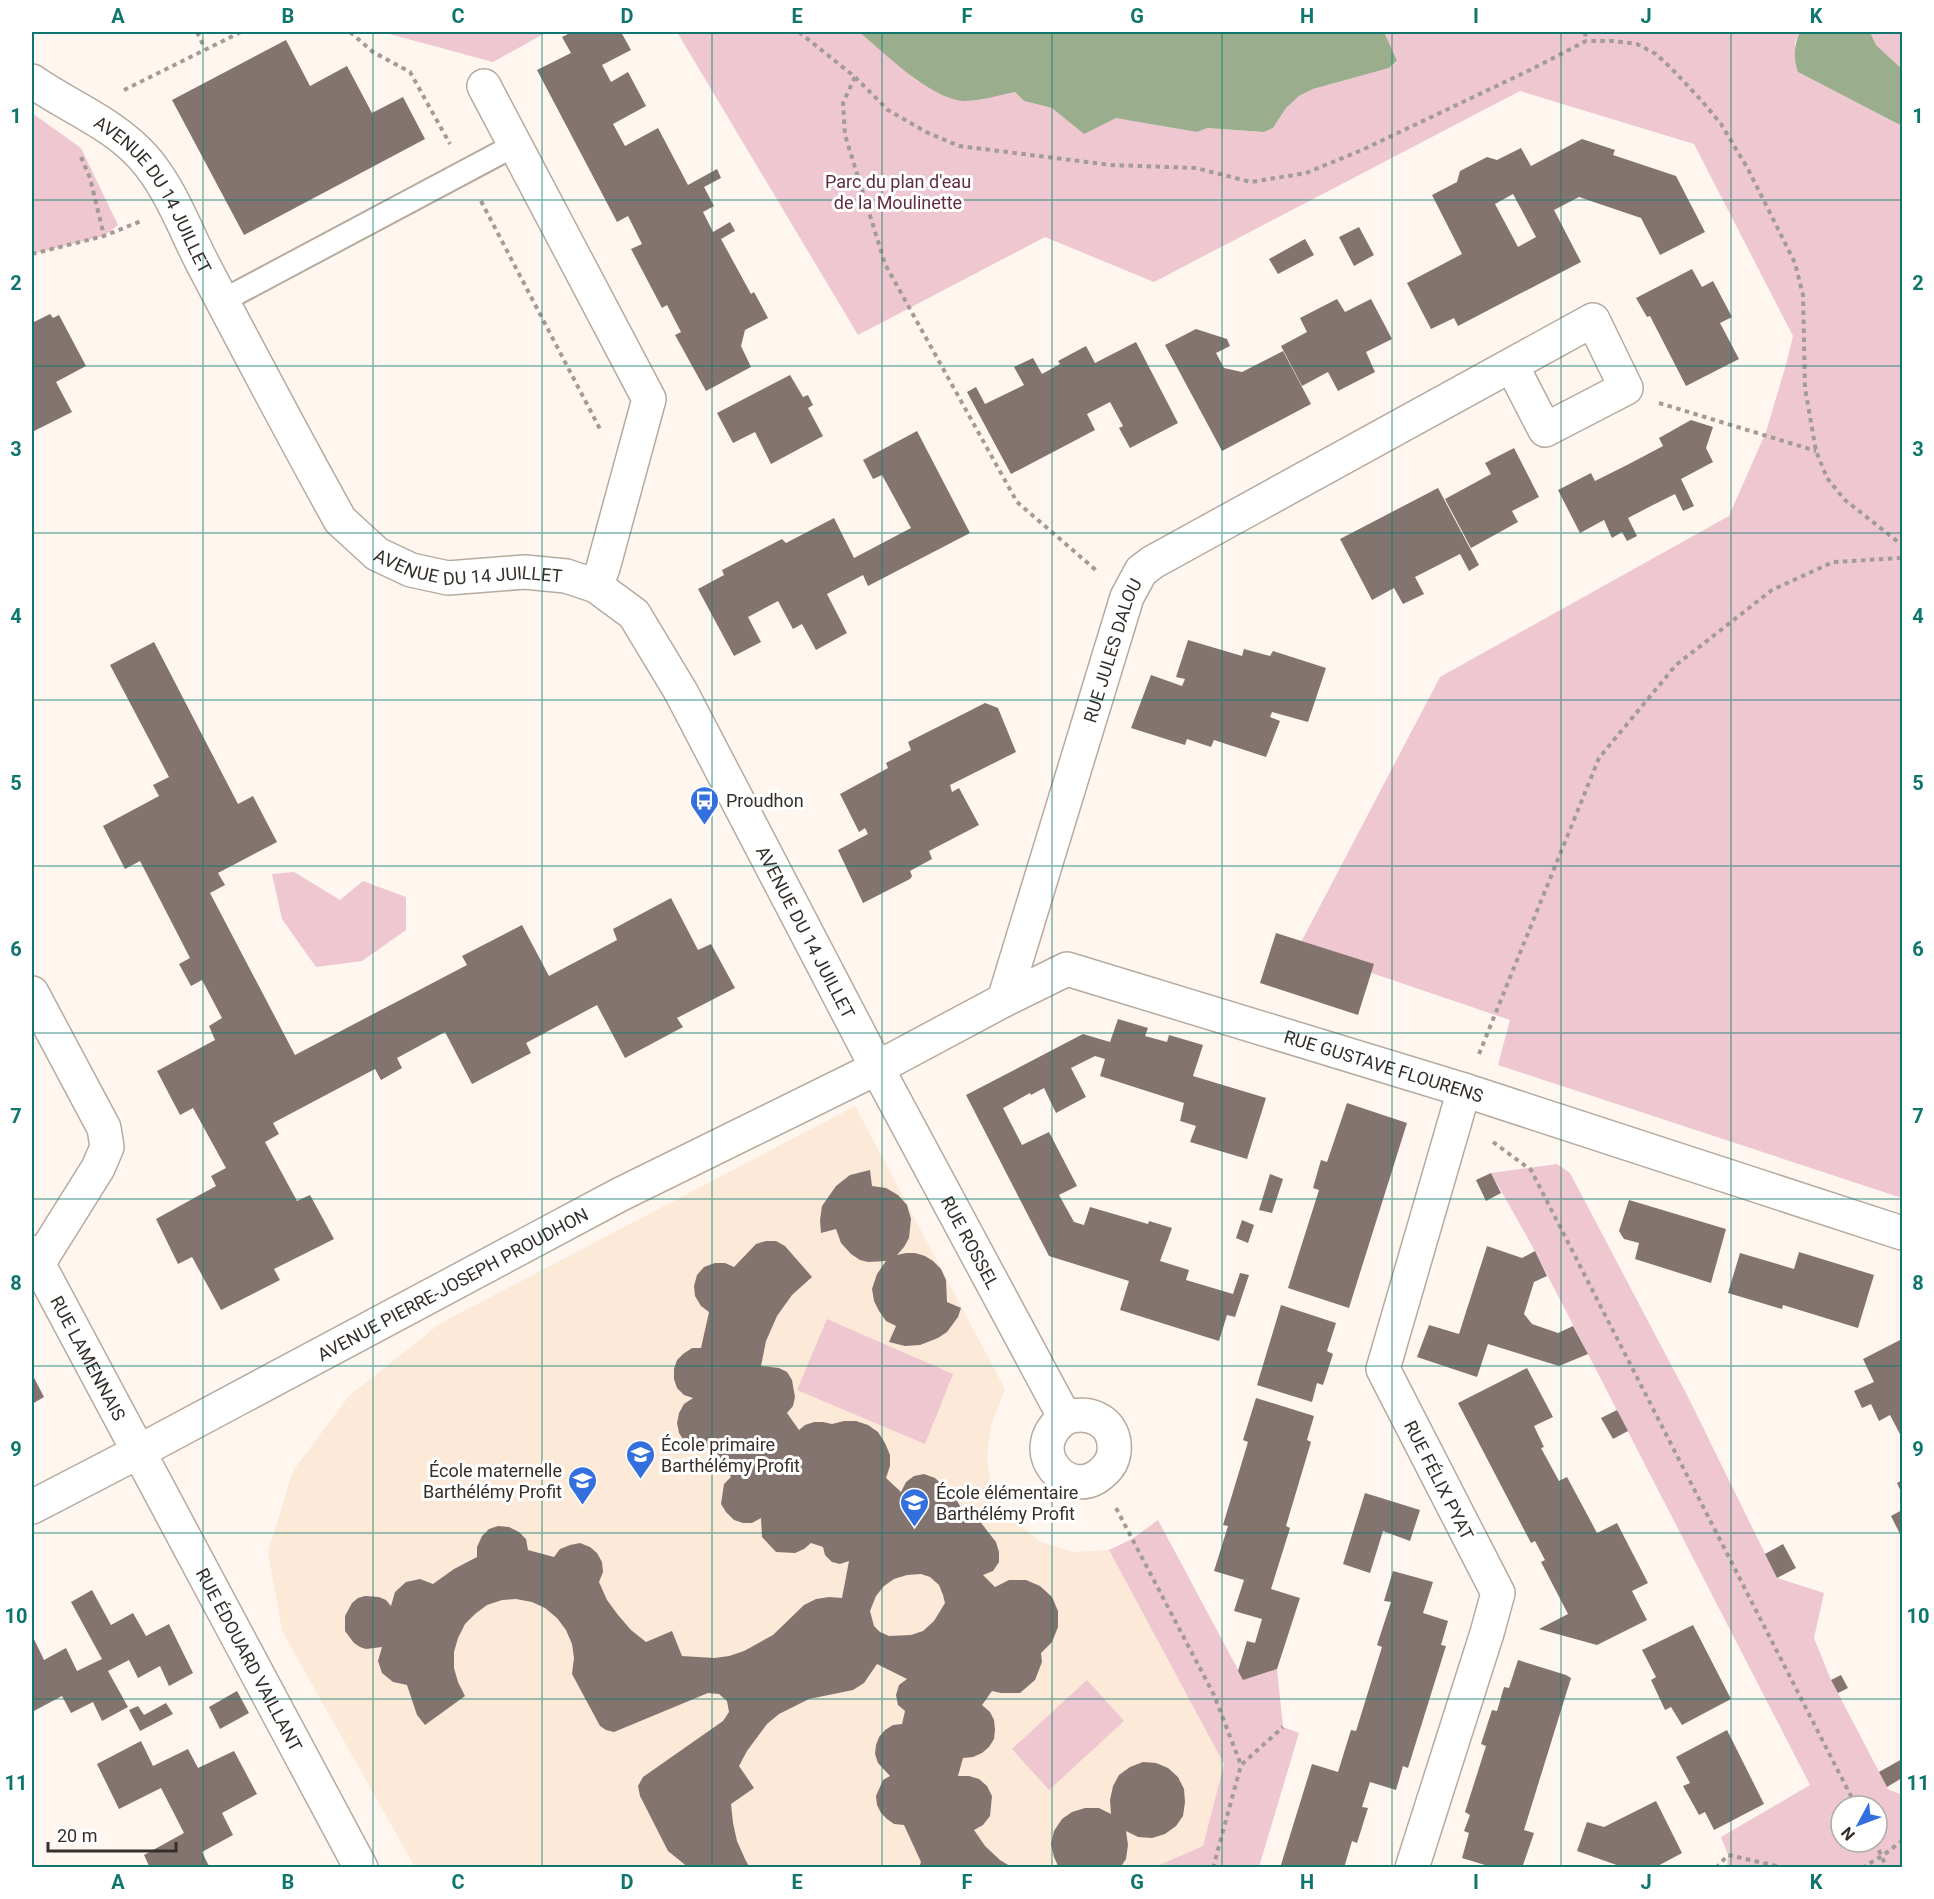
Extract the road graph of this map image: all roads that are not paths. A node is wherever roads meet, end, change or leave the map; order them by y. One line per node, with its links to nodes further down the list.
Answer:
1 (32, 81): 4 (street, AVENUE DU 14 JUILLET)
2 (484, 86): 3 (street)
3 (515, 145): 4 (lane); 6 (street)
4 (222, 301): 6 (street, AVENUE DU 14 JUILLET)
5 (1512, 366): 5 (street, RUE JULES DALOU); 8 (street, RUE JULES DALOU)
6 (596, 586): 9 (street, AVENUE DU 14 JUILLET)
7 (32, 993): 12 (street, RUE LAMENNAIS)
8 (1004, 1000): 9 (street, RUE GUSTAVE FLOURENS); 10 (street, RUE GUSTAVE FLOURENS)
9 (877, 1068): 13 (street, RUE ROSSEL); 14 (street, AVENUE PIERRE-JOSEPH PROUDHON)
10 (1461, 1103): 11 (street, RUE GUSTAVE FLOURENS); 16 (street, RUE FÉLIX PYAT)
11 (1902, 1233)
12 (35, 1258): 14 (street, RUE LAMENNAIS)
13 (1065, 1418): 13 (street)
14 (138, 1452): 15 (street, AVENUE PIERRE-JOSEPH PROUDHON); 17 (street, RUE ÉDOUARD VAILLANT)
15 (32, 1507)
16 (1424, 1836): 18 (street, RUE FÉLIX PYAT); 19 (street)
17 (361, 1868)
18 (1412, 1868)
19 (1440, 1868)

